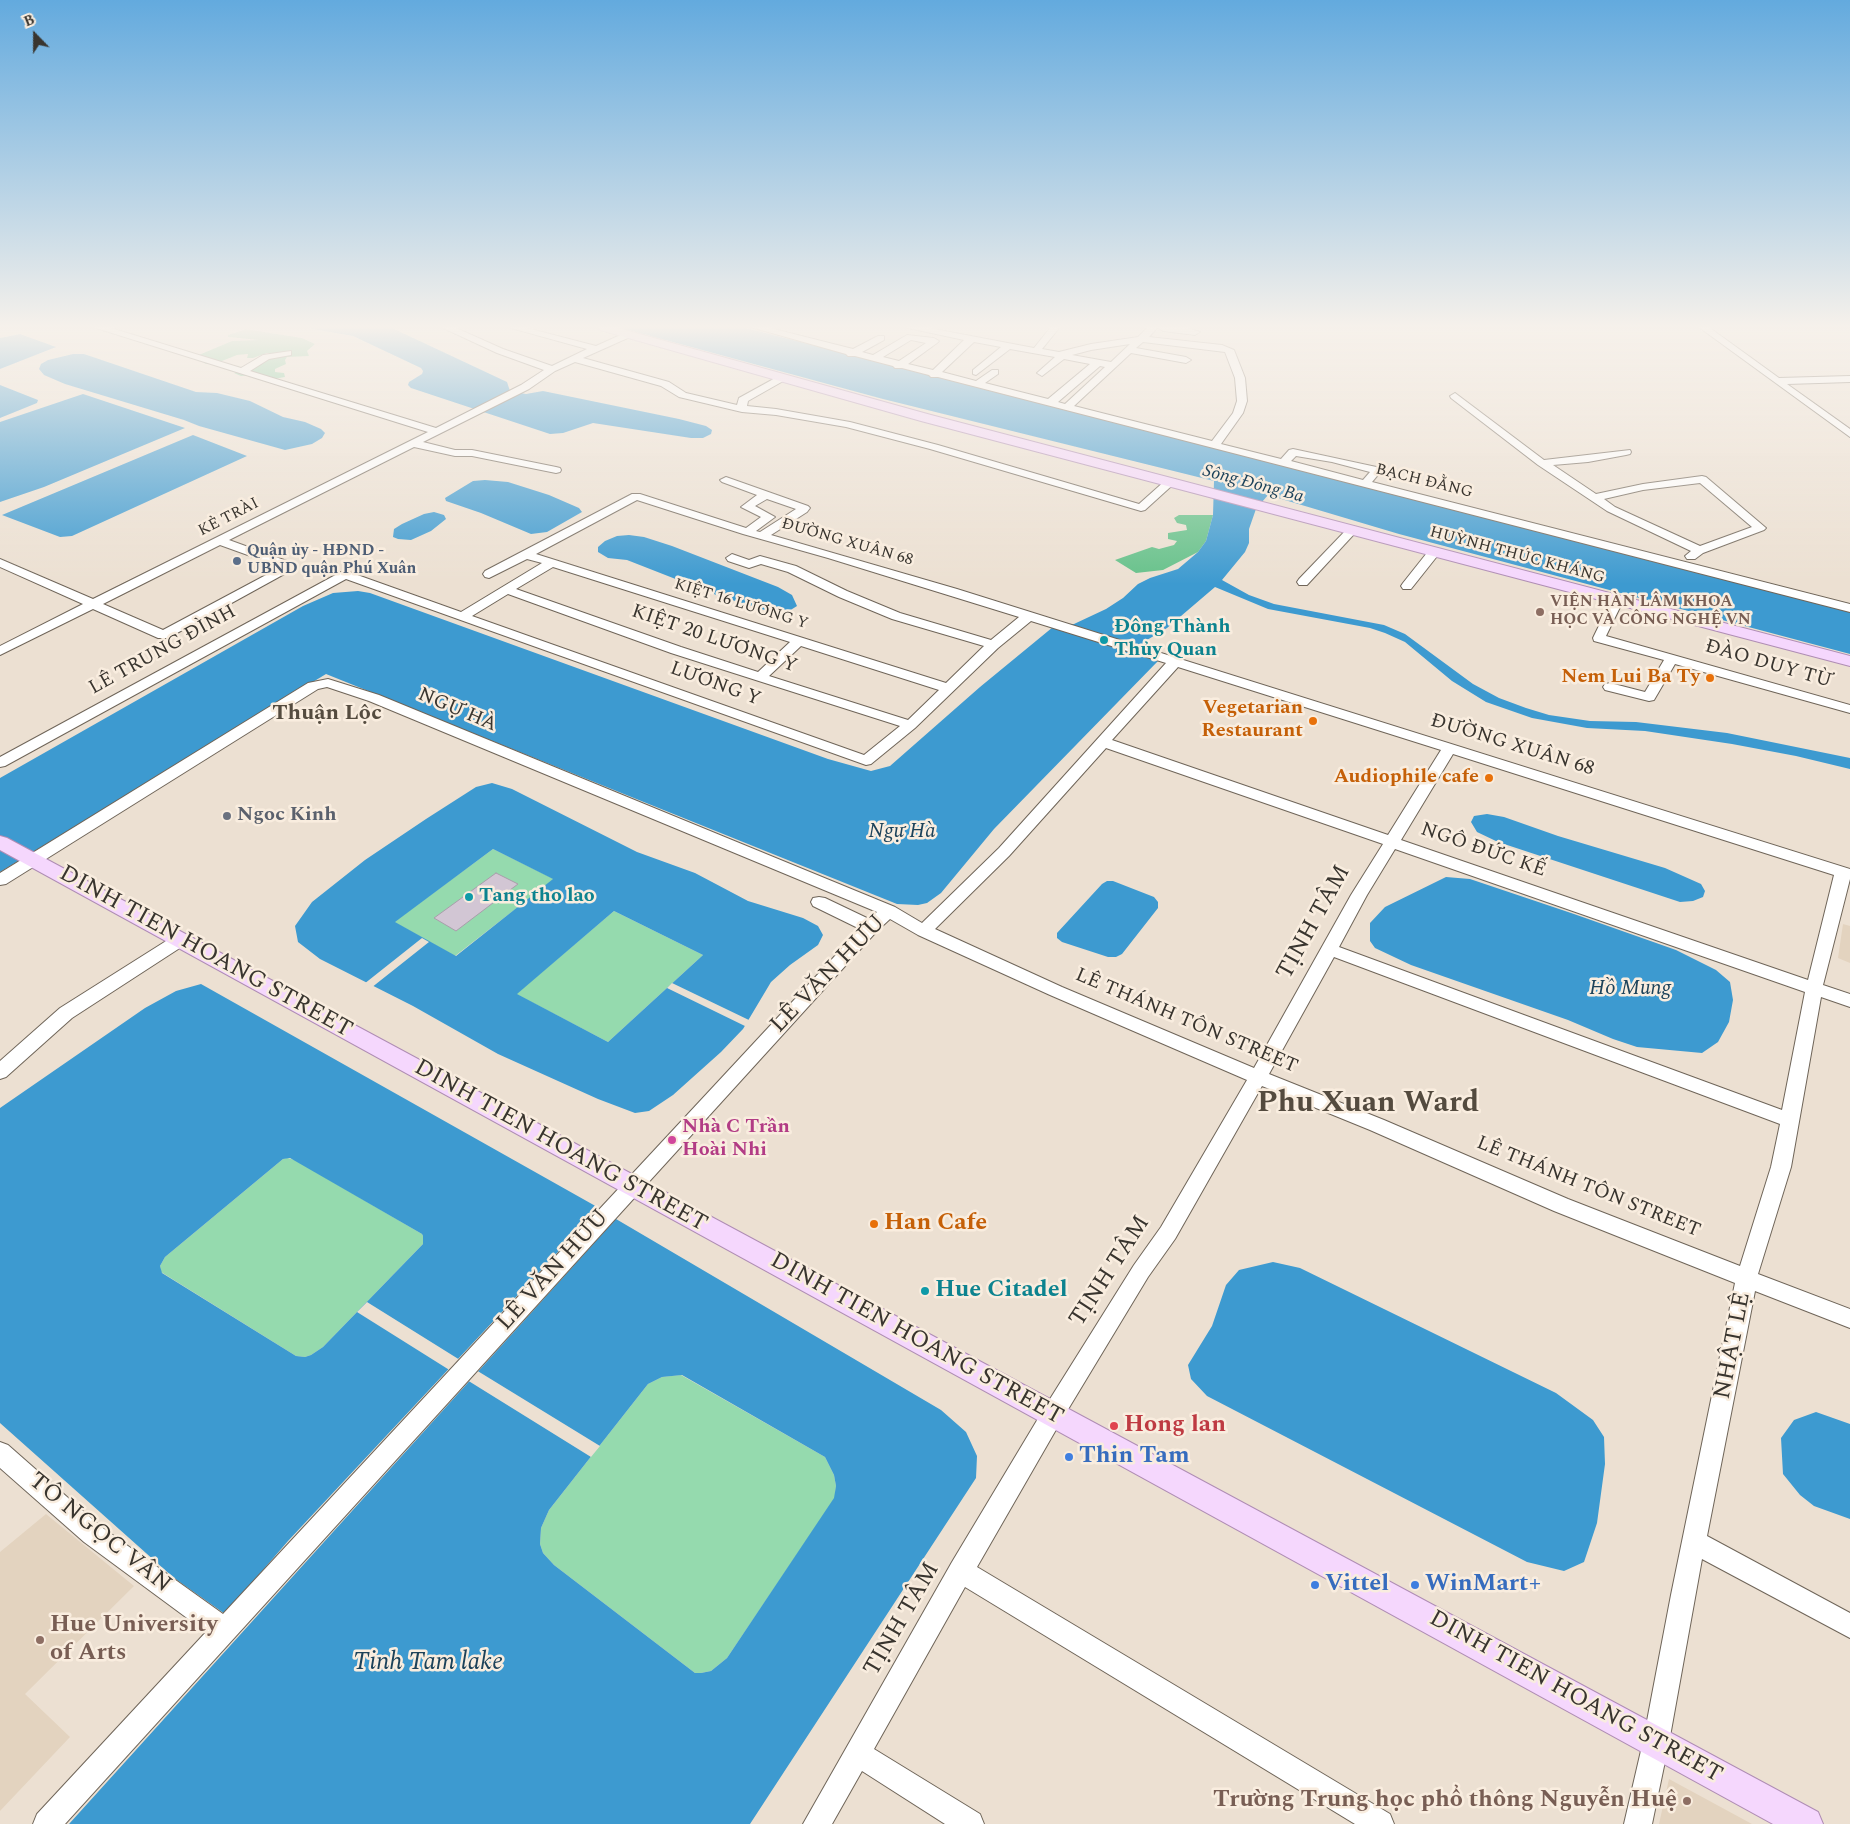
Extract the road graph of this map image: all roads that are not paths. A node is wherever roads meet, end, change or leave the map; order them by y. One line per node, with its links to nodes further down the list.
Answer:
1 (377, 413): 10 (street)
2 (420, 413): 10 (street)
3 (471, 413): 11 (street, KẺ TRÀI)
4 (781, 413): 20 (street)
5 (908, 413): 20 (main road, HUỲNH THÚC KHÁNG)
6 (1091, 413): 14 (street, BẠCH ĐẰNG)
7 (1238, 413): 14 (street)
8 (1477, 413): 17 (street)
9 (1822, 413): 12 (street)
10 (403, 421): 11 (street)
11 (436, 431): 13 (street, KẺ TRÀI)
12 (1850, 434)
13 (412, 443): 18 (street); 27 (street, KẺ TRÀI)
14 (1215, 445): 16 (street, BẠCH ĐẰNG)
15 (1626, 452): 17 (street)
16 (1283, 463): 21 (street, BẠCH ĐẰNG); 21 (street)
17 (1542, 464): 23 (street)
18 (556, 470)
19 (726, 480): 22 (street)
20 (1171, 481): 24 (main road, HUỲNH THÚC KHÁNG)
21 (1365, 484): 34 (street, BẠCH ĐẰNG)
22 (766, 494): 25 (street); 26 (street)
23 (1595, 498): 28 (street); 28 (street)
24 (1352, 530): 29 (main road, HUỲNH THÚC KHÁNG); 37 (street)
25 (747, 532): 26 (street, ĐƯỜNG XUÂN 68); 30 (street, ĐƯỜNG XUÂN 68)
26 (761, 536): 44 (street, ĐƯỜNG XUÂN 68)
27 (220, 541): 41 (street, KẺ TRÀI); 41 (street)
28 (1699, 550): 34 (street)
29 (1434, 552): 38 (street); 40 (main road, HUỲNH THÚC KHÁNG)
30 (524, 554): 33 (street, KIỆT 16 LƯƠNG Y); 35 (street)
31 (732, 558): 46 (street)
32 (0, 563): 41 (street)
33 (551, 563): 39 (street); 45 (street, KIỆT 16 LƯƠNG Y)
34 (1679, 564): 42 (street, BẠCH ĐẰNG)
35 (489, 574)
36 (345, 575): 43 (street, LƯƠNG Y); 58 (street, LÊ TRUNG ĐÌNH)
37 (1304, 582)
38 (1406, 586)
39 (507, 590): 43 (street); 51 (street, KIỆT 20 LƯƠNG Y)
40 (1617, 601): 48 (street, ĐÀO DUY TỪ); 50 (main road, HUỲNH THÚC KHÁNG)
41 (93, 604): 47 (street, KẺ TRÀI)
42 (1850, 608)
43 (463, 616): 55 (street, LƯƠNG Y)
44 (1027, 616): 46 (street, LƯƠNG Y); 49 (street, ĐƯỜNG XUÂN 68)
45 (800, 640): 51 (street); 53 (street, KIỆT 16 LƯƠNG Y)
46 (993, 644): 53 (street, LƯƠNG Y)
47 (0, 651)
48 (1671, 659): 52 (street); 54 (street, ĐÀO DUY TỪ)
49 (1168, 660): 56 (street); 57 (street, ĐƯỜNG XUÂN 68)
50 (1850, 662)
51 (760, 677): 55 (street, KIỆT 20 LƯƠNG Y)
52 (1610, 686)
53 (947, 688): 55 (street, LƯƠNG Y)
54 (1850, 709)
55 (910, 725)
56 (1103, 742): 60 (street, NGÔ ĐỨC KẾ); 67 (street)
57 (1450, 748): 60 (street, TỊNH TÂM); 62 (street, ĐƯỜNG XUÂN 68)
58 (0, 763)
59 (0, 842): 61 (main road, DINH TIEN HOANG STREET)
60 (1390, 842): 69 (street, TỊNH TÂM); 70 (street, NGÔ ĐỨC KẾ)
61 (29, 858): 63 (street, NGỰ HÀ); 65 (street, NGỰ HÀ); 68 (main road, DINH TIEN HOANG STREET)
62 (1846, 873): 70 (street, NHẬT LỆ)
63 (0, 880)
64 (819, 902): 66 (street)
65 (889, 911): 66 (street, LÊ VĂN HƯU); 67 (street, LÊ VĂN HƯU)
66 (871, 927): 75 (street, LÊ VĂN HƯU)
67 (924, 931): 73 (street, LÊ THÁNH TÔN STREET)
68 (180, 940): 72 (street); 75 (main road, DINH TIEN HOANG STREET)
69 (1328, 949): 73 (street, TỊNH TÂM); 74 (street)
70 (1814, 988): 71 (street, NGÔ ĐỨC KẾ); 74 (street, NHẬT LỆ)
71 (1850, 1001)
72 (0, 1072)
73 (1258, 1077): 76 (street, LÊ THÁNH TÔN STREET); 78 (street, TỊNH TÂM)
74 (1789, 1120): 76 (street, NHẬT LỆ)
75 (632, 1186): 78 (main road, DINH TIEN HOANG STREET); 83 (street, LÊ VĂN HƯU)
76 (1746, 1276): 77 (street, LÊ THÁNH TÔN STREET); 80 (street, NHẬT LỆ)
77 (1850, 1318)
78 (1053, 1414): 81 (street, TỊNH TÂM); 84 (main road, DINH TIEN HOANG STREET)
79 (0, 1453): 83 (street, TÔ NGỌC VÂN)
80 (1695, 1542): 82 (street); 84 (street, NHẬT LỆ)
81 (961, 1571): 85 (street, TỊNH TÂM); 89 (street)
82 (1850, 1626)
83 (224, 1630): 86 (street, LÊ VĂN HƯU)
84 (1656, 1742): 90 (street, NHẬT LỆ); 91 (main road, DINH TIEN HOANG STREET)
85 (857, 1752): 87 (street, TỊNH TÂM); 88 (street)
86 (48, 1824)
87 (817, 1824)
88 (970, 1824)
89 (1380, 1824)
90 (1638, 1824)
91 (1806, 1824)

